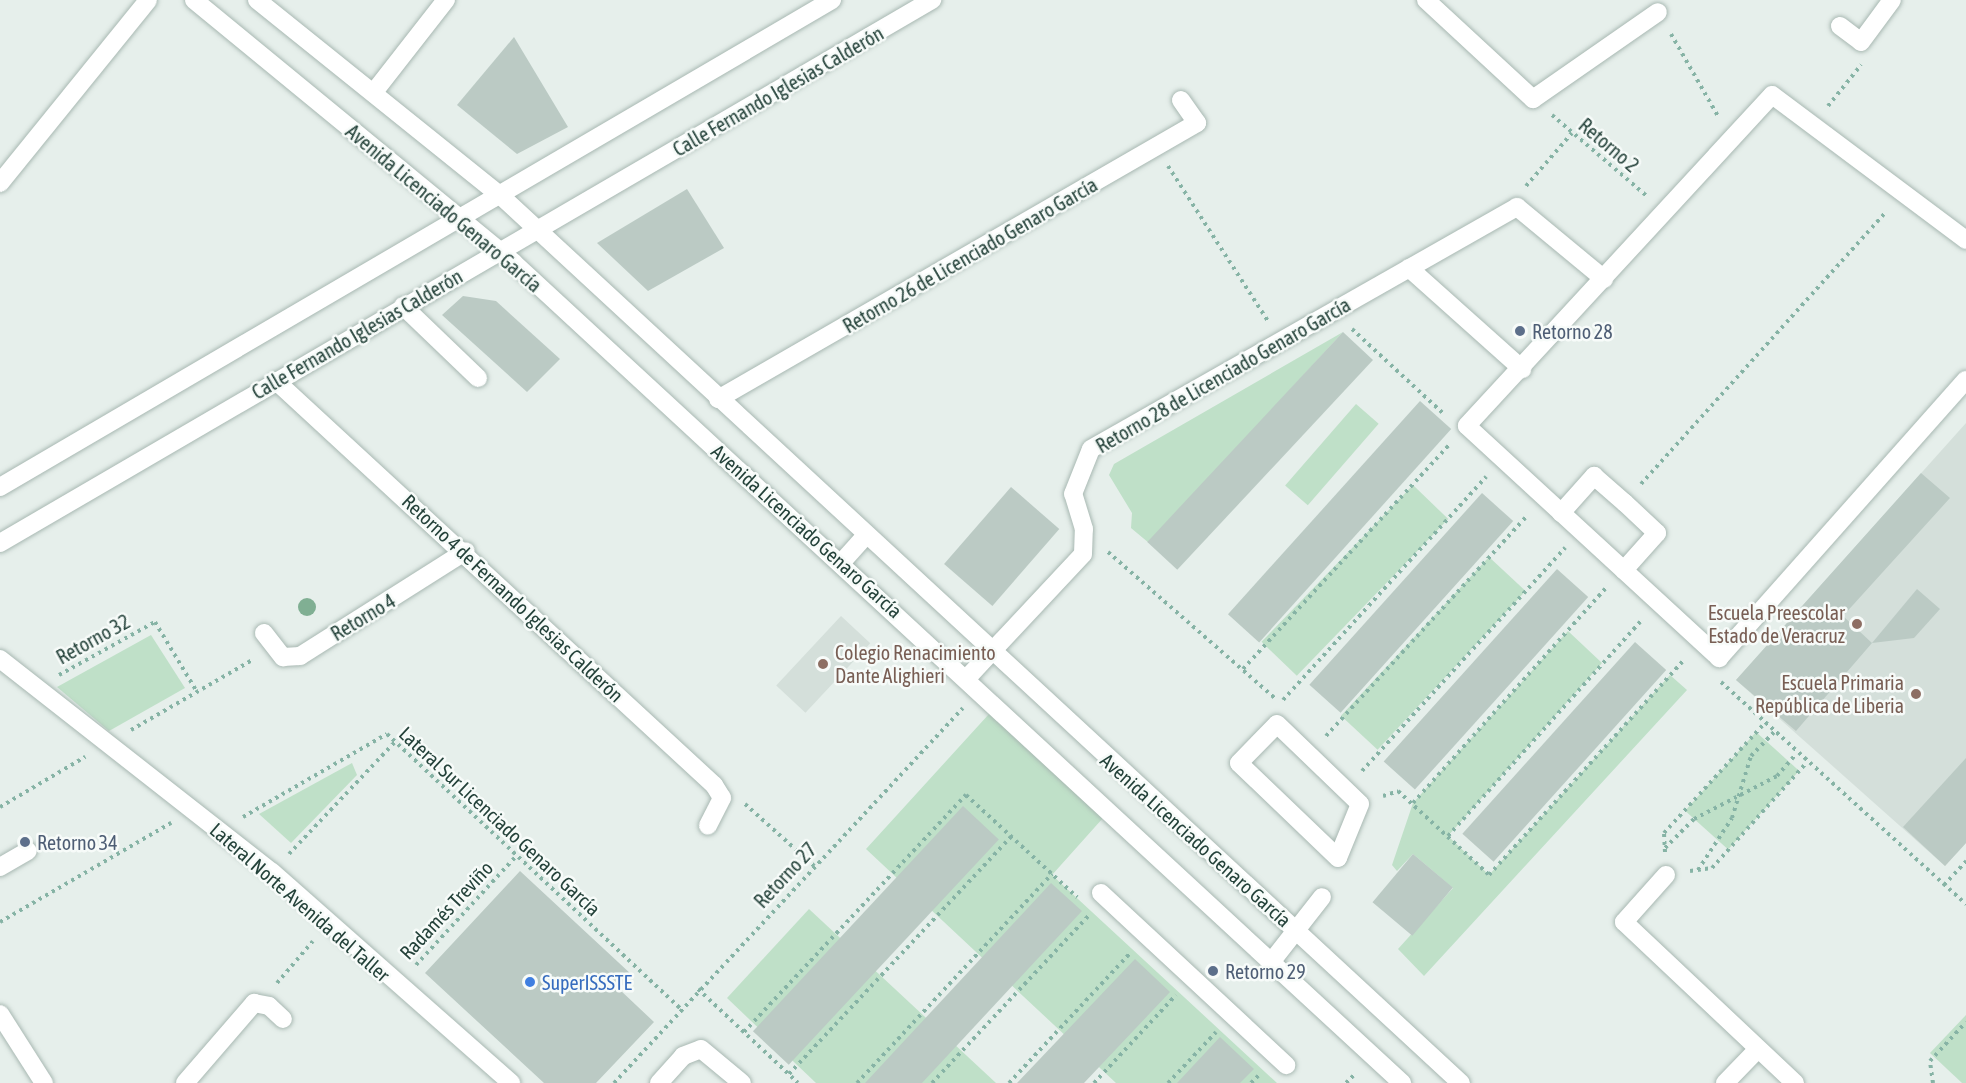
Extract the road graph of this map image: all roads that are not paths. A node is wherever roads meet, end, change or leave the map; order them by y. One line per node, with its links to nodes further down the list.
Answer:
1 (148, 0): 13 (street)
2 (194, 0): 15 (street, Avenida Licenciado Genaro García)
3 (257, 0): 11 (street, Avenida Licenciado Genaro García)
4 (446, 0): 11 (street)
5 (832, 0): 14 (street)
6 (933, 0): 16 (street, Calle Fernando Iglesias Calderón)
7 (1426, 0): 9 (street)
8 (1892, 0): 10 (street)
9 (1658, 12)
10 (1840, 26)
11 (374, 92): 14 (street, Avenida Licenciado Genaro García)
12 (1181, 100): 26 (street, Retorno 26 de Licenciado Genaro García)
13 (0, 183)
14 (501, 196): 15 (street); 16 (street, Avenida Licenciado Genaro García)
15 (459, 221): 18 (street, Avenida Licenciado Genaro García); 27 (street)
16 (539, 231): 18 (street, Calle Fernando Iglesias Calderón); 26 (street, Avenida Licenciado Genaro García)
17 (1966, 240): 20 (street)
18 (498, 251): 21 (street, Calle Fernando Iglesias Calderón); 32 (street, Avenida Licenciado Genaro García)
19 (1409, 268): 20 (street, Retorno 28 de Licenciado Genaro García); 22 (street); 35 (street, Retorno 28 de Licenciado Genaro García)
20 (1604, 279): 22 (street)
21 (403, 306): 23 (street); 25 (street, Calle Fernando Iglesias Calderón)
22 (1522, 369): 28 (street)
23 (478, 378)
24 (1966, 380): 33 (street)
25 (276, 381): 30 (street, Calle Fernando Iglesias Calderón); 31 (street, Retorno 4 de Fernando Iglesias Calderón)
26 (718, 399): 29 (street, Avenida Licenciado Genaro García)
27 (0, 487)
28 (1561, 513): 33 (street); 33 (street)
29 (865, 536): 32 (street); 35 (street, Avenida Licenciado Genaro García)
30 (0, 543)
31 (465, 551): 34 (street, Retorno 4); 39 (street, Retorno 4 de Fernando Iglesias Calderón)
32 (841, 563): 37 (street, Avenida Licenciado Genaro García)
33 (1624, 570)
34 (268, 641)
35 (990, 653): 37 (street); 45 (street, Avenida Licenciado Genaro García)
36 (0, 659): 53 (street, Lateral Norte Avenida del Taller)
37 (974, 684): 46 (street, Avenida Licenciado Genaro García)
38 (1360, 804): 38 (street)
39 (708, 826)
40 (28, 851): 41 (street)
41 (0, 867)
42 (1666, 875): 49 (street)
43 (1101, 893): 50 (street)
44 (1322, 897): 45 (street)
45 (1299, 933): 46 (street); 57 (street, Avenida Licenciado Genaro García)
46 (1272, 961): 56 (street, Avenida Licenciado Genaro García)
47 (0, 1014): 51 (street)
48 (283, 1019): 52 (street)
49 (1758, 1049): 58 (street); 59 (street)
50 (1286, 1065)
51 (44, 1083)
52 (185, 1083)
53 (511, 1083)
54 (659, 1083): 55 (street)
55 (742, 1083)
56 (1401, 1083)
57 (1461, 1083)
58 (1725, 1083)
59 (1795, 1083)

